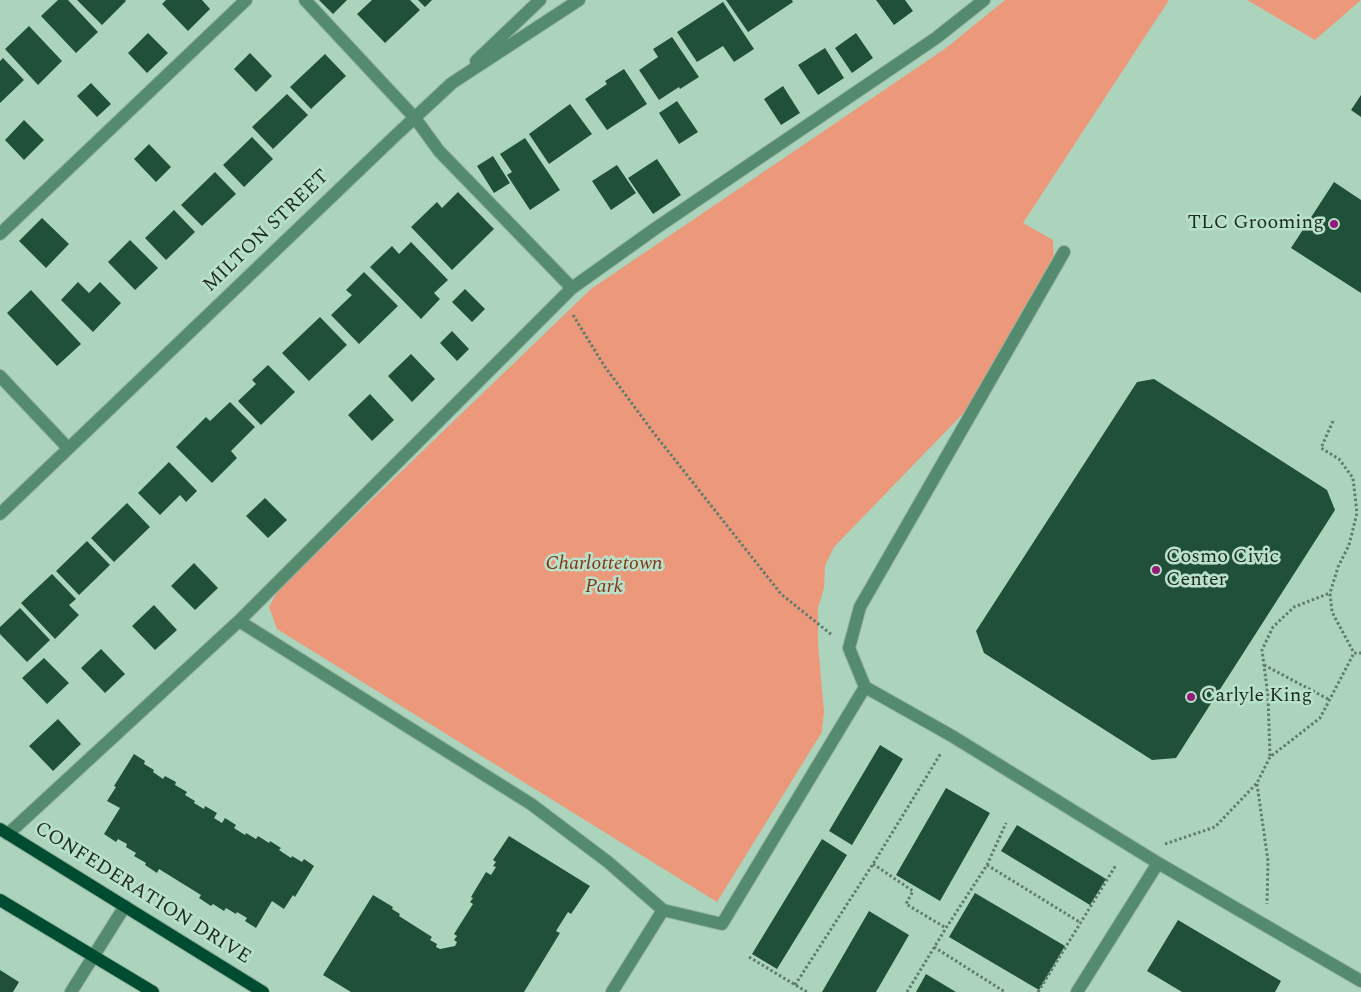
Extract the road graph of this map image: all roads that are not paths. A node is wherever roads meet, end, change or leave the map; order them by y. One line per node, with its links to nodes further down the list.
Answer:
1 (246, 0): 8 (street)
2 (304, 0): 7 (street)
3 (540, 0): 6 (street)
4 (579, 0): 6 (street, MILTON STREET)
5 (984, 0): 10 (street)
6 (452, 83): 7 (street, MILTON STREET)
7 (414, 118): 10 (street); 12 (street, MILTON STREET)
8 (0, 234)
9 (1064, 252): 15 (street)
10 (572, 288): 14 (street)
11 (0, 376): 12 (street)
12 (68, 448): 13 (street, MILTON STREET)
13 (0, 514)
14 (239, 622): 16 (street); 20 (street)
15 (865, 687): 17 (street); 20 (street)
16 (4, 831): 19 (main road, CONFEDERATION DRIVE)
17 (1158, 863): 22 (street); 27 (street)
18 (0, 900): 21 (main road)
19 (125, 906): 21 (street); 25 (main road, CONFEDERATION DRIVE)
20 (663, 910): 26 (street)
21 (94, 956): 23 (street); 24 (main road)
22 (1361, 982)
23 (71, 992)
24 (153, 992)
25 (263, 992)
26 (612, 992)
27 (1077, 992)

